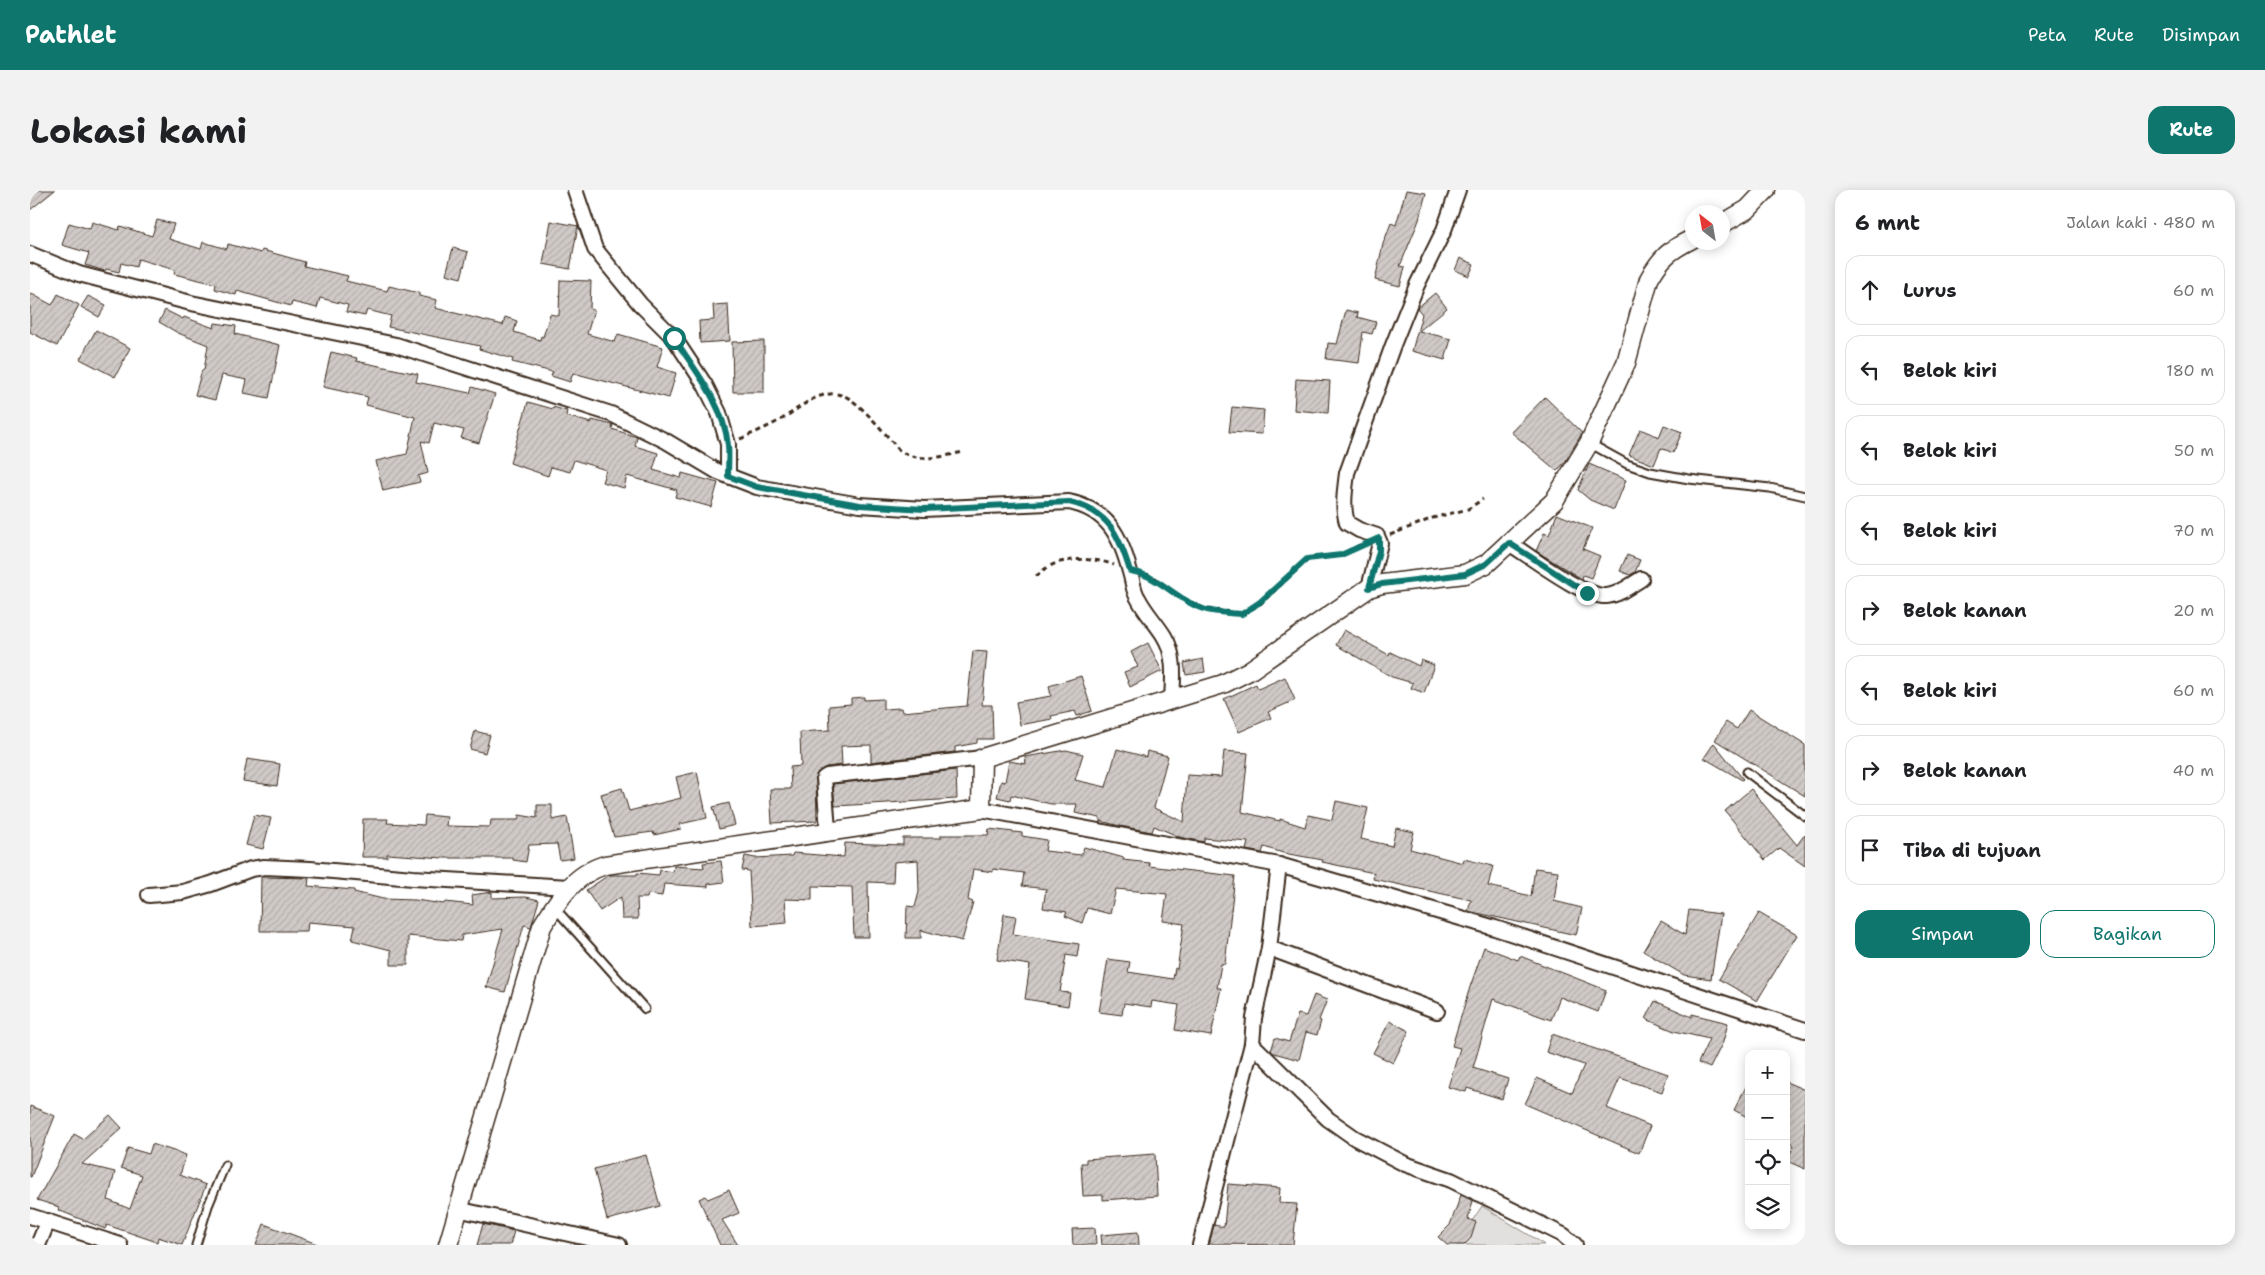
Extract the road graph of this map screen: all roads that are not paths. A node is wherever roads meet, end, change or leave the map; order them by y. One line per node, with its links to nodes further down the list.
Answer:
1 (575, 190): 8 (street)
2 (1458, 190): 12 (street)
3 (1766, 190): 4 (street)
4 (1730, 220)
5 (1685, 243): 7 (street)
6 (30, 254): 8 (street)
7 (1589, 443): 9 (lane); 10 (street)
8 (728, 476): 13 (street)
9 (1805, 496)
10 (1509, 543): 11 (street); 12 (street)
11 (1641, 579)
12 (1369, 588): 13 (street)
13 (1172, 700): 14 (street)
14 (982, 758): 16 (street); 18 (street)
15 (1747, 772): 17 (lane)
16 (981, 809): 18 (street); 19 (street)
17 (1805, 816)
18 (828, 830): 20 (street)
19 (1279, 865): 23 (street); 26 (street)
20 (569, 887): 21 (street); 22 (street)
21 (149, 895)
22 (554, 907): 24 (lane); 29 (street)
23 (1269, 948): 25 (street); 27 (street)
24 (646, 1009)
25 (1437, 1011)
26 (1805, 1030)
27 (1252, 1044): 37 (street); 38 (street)
28 (226, 1165): 34 (lane)
29 (457, 1209): 35 (street); 36 (street)
30 (30, 1216): 31 (street)
31 (48, 1221): 32 (street); 33 (street)
32 (38, 1245)
33 (120, 1245)
34 (196, 1245)
35 (448, 1245)
36 (619, 1245)
37 (1200, 1245)
38 (1575, 1245)

